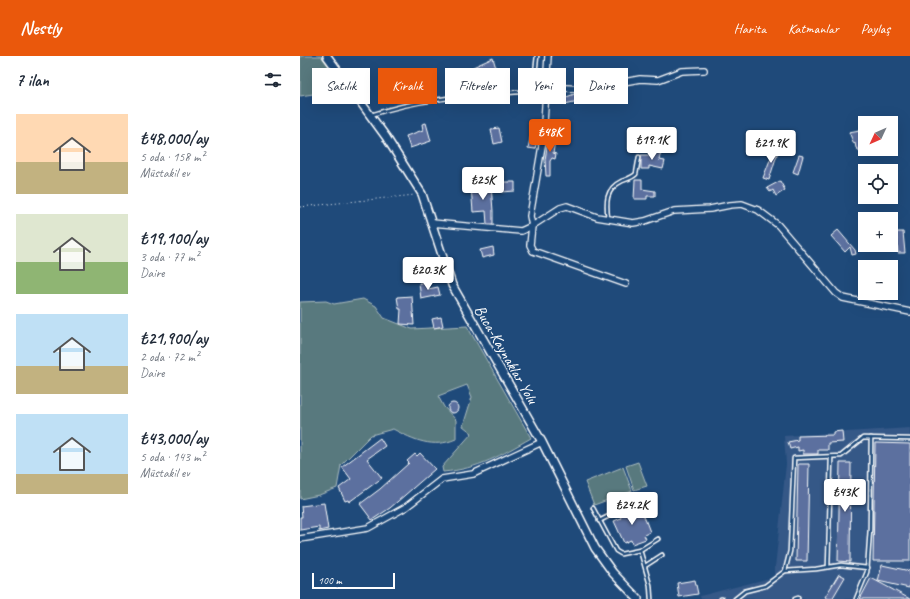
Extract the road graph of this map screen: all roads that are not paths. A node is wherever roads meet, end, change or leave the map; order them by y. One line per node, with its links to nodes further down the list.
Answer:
1 (327, 56): 8 (street, Buca-Kaynaklar Yolu)
2 (536, 56): 8 (lane)
3 (548, 56): 4 (street)
4 (547, 68)
5 (704, 70): 6 (street)
6 (566, 88)
7 (544, 104): 12 (street)
8 (370, 115): 11 (street, Buca-Kaynaklar Yolu)
9 (639, 157): 10 (lane)
10 (608, 219): 12 (street); 14 (street)
11 (432, 223): 12 (street); 17 (street, Buca-Kaynaklar Yolu)
12 (532, 226): 13 (street)
13 (626, 284)
14 (910, 312)
15 (871, 438): 16 (lane); 18 (lane); 28 (lane)
16 (910, 439)
17 (542, 442): 22 (street); 30 (street, Buca-Kaynaklar Yolu)
18 (830, 458): 27 (lane); 29 (lane)
19 (639, 496): 21 (lane)
20 (593, 508): 21 (lane)
21 (599, 521): 24 (lane)
22 (300, 539)
23 (658, 539): 24 (lane)
24 (640, 550): 26 (lane)
25 (662, 555): 26 (lane)
26 (645, 566): 31 (lane)
27 (828, 567): 28 (lane); 29 (lane)
28 (868, 568): 33 (lane)
29 (785, 571): 32 (lane)
30 (638, 599)
31 (650, 599)
32 (735, 599)
33 (856, 599)

